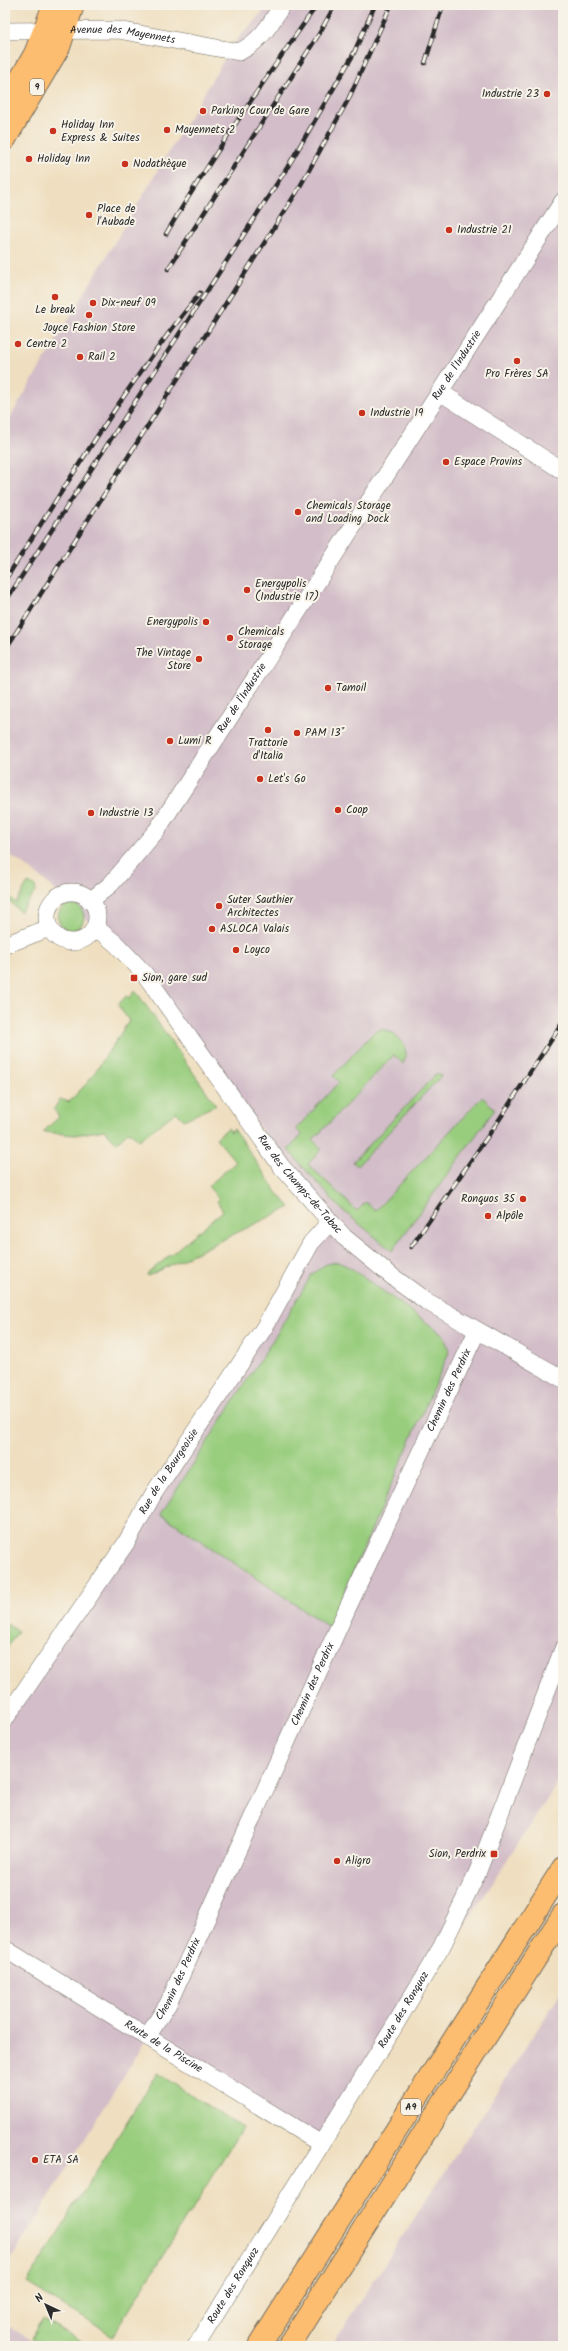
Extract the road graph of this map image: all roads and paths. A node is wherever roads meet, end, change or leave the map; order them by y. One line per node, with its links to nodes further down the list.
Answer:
1 (54, 5): 5 (main road, 9)
2 (73, 5): 5 (main road, 9)
3 (282, 5): 5 (street, Avenue des Mayennets)
4 (5, 31): 5 (street, Avenue des Mayennets)
5 (54, 32): 6 (main road, 9); 7 (main road, 9)
6 (5, 106)
7 (5, 139)
8 (563, 201): 9 (street, Rue de l'Industrie)
9 (440, 392): 10 (street); 11 (street, Rue de l'Industrie)
10 (563, 471)
11 (90, 900): 12 (street); 13 (street)
12 (95, 927): 13 (street); 15 (street, Rue des Champs-de-Tabac)
13 (49, 928): 14 (street)
14 (5, 944)
15 (330, 1222): 16 (street, Rue des Champs-de-Tabac); 19 (street, Rue de la Bourgeoisie)
16 (477, 1331): 17 (street, Rue des Champs-de-Tabac); 23 (street, Chemin des Perdrix)
17 (563, 1379)
18 (563, 1649): 24 (street, Route des Ronquoz)
19 (5, 1718)
20 (563, 1868): 26 (main road, A9)
21 (563, 1915): 27 (main road, A9)
22 (5, 1949): 23 (street, Route de la Piscine)
23 (147, 2037): 24 (street, Route de la Piscine)
24 (321, 2144): 25 (street, Route des Ronquoz)
25 (196, 2346)
26 (258, 2346)
27 (289, 2346)

